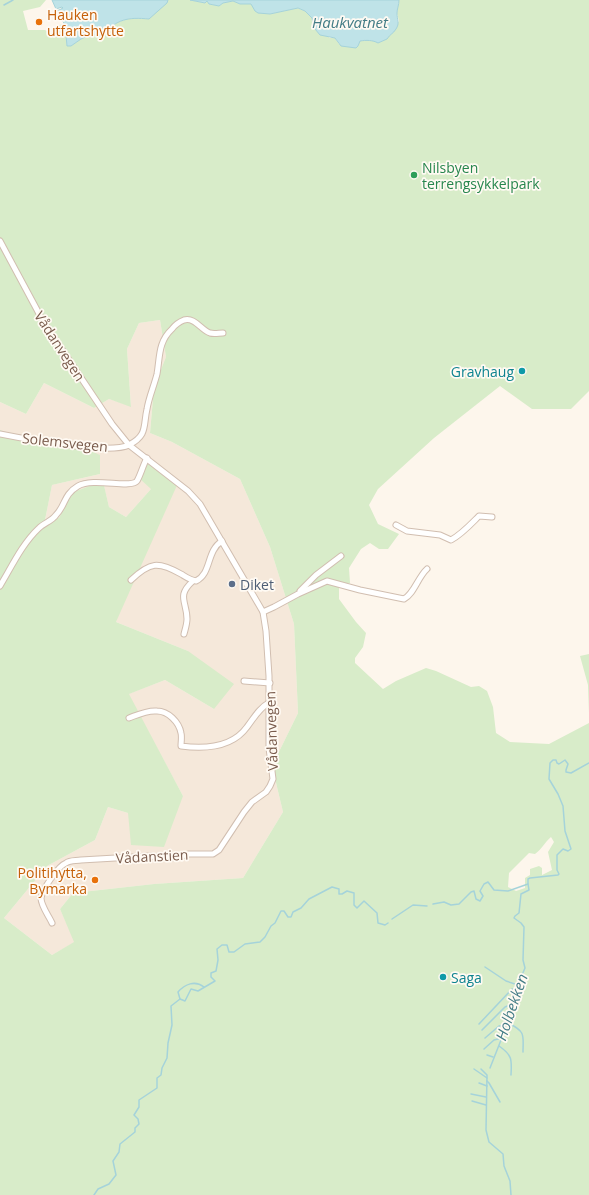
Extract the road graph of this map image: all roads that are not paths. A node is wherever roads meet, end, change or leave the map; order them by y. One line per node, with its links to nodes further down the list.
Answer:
1 (0, 241): 4 (street, Vådanvegen)
2 (223, 334): 4 (street)
3 (0, 434): 4 (street, Solemsvegen)
4 (129, 445): 5 (street, Vådanvegen)
5 (147, 458): 8 (street, Vådanvegen); 13 (street)
6 (492, 517): 7 (street)
7 (396, 525)
8 (222, 541): 12 (street); 15 (street, Vådanvegen)
9 (341, 556): 14 (street)
10 (427, 569): 14 (street)
11 (131, 580): 12 (street)
12 (193, 581): 16 (street)
13 (0, 586)
14 (298, 594): 15 (street)
15 (263, 612): 18 (street, Vådanvegen)
16 (184, 634)
17 (244, 680): 18 (street, Vådanvegen)
18 (270, 683): 19 (street, Vådanvegen)
19 (270, 702): 20 (street); 21 (street, Vådanvegen)
20 (129, 718)
21 (273, 779): 22 (street, Vådanstien)
22 (52, 923)

